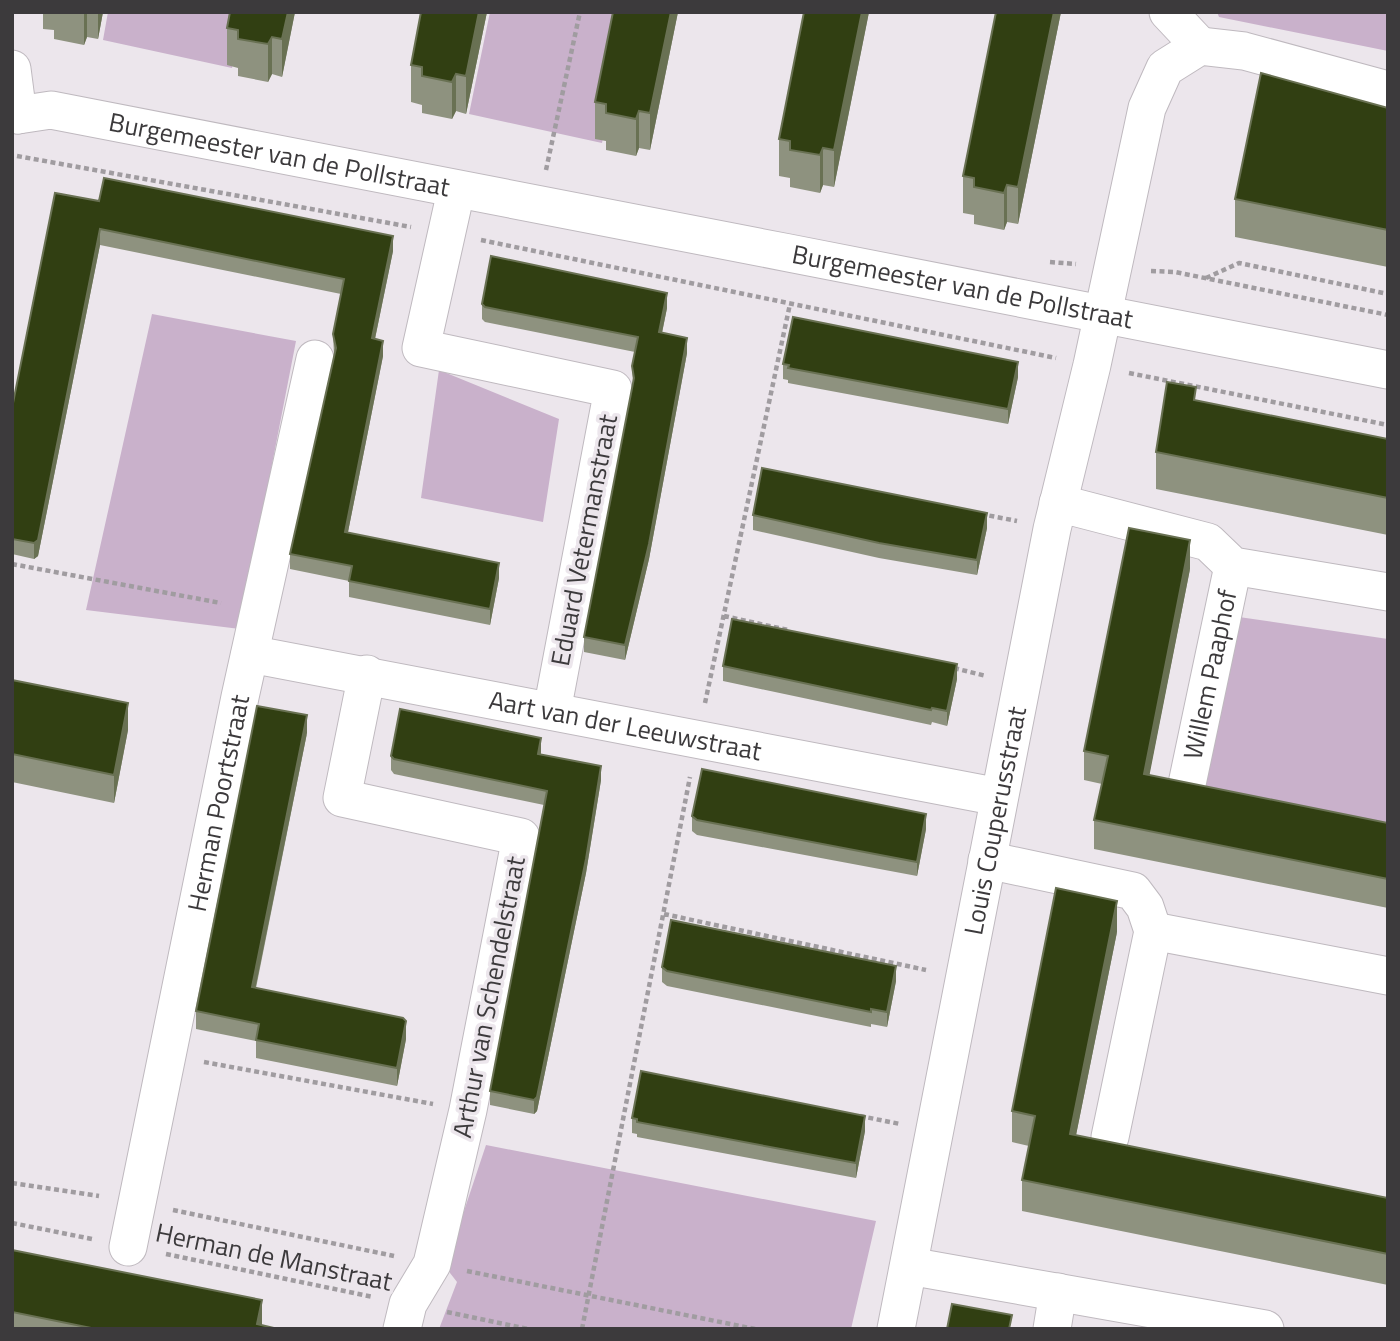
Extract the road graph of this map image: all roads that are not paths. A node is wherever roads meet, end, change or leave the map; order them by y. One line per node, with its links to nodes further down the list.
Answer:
1 (1168, 12): 2 (street)
2 (1200, 46): 4 (street); 7 (street, Louis Couperusstraat)
3 (12, 69): 5 (street)
4 (1388, 90)
5 (15, 119): 6 (street, Burgemeester van de Pollstraat)
6 (456, 191): 7 (street, Burgemeester van de Pollstraat); 15 (street, Eduard Vetermanstraat)
7 (1103, 313): 9 (street, Burgemeester van de Pollstraat); 10 (street, Louis Couperusstraat)
8 (315, 359): 13 (street, Herman Poortstraat)
9 (1388, 370)
10 (1055, 516): 11 (street, Willem Paaphof); 17 (street, Louis Couperusstraat)
11 (1233, 566): 12 (street, Willem Paaphof); 16 (street, Willem Paaphof)
12 (1388, 592)
13 (250, 654): 14 (street, Aart van der Leeuwstraat); 22 (street, Herman Poortstraat)
14 (367, 674): 15 (street, Aart van der Leeuwstraat); 25 (street, Arthur van Schendelstraat)
15 (552, 711): 17 (street, Aart van der Leeuwstraat)
16 (1187, 783)
17 (999, 797): 18 (street, Louis Couperusstraat)
18 (987, 860): 19 (street); 23 (street, Louis Couperusstraat)
19 (1153, 931): 20 (street); 21 (street)
20 (1388, 976)
21 (1110, 1137)
22 (128, 1247)
23 (909, 1266): 24 (street); 26 (street, Louis Couperusstraat)
24 (1058, 1292): 27 (street); 28 (street)
25 (405, 1316)
26 (896, 1329)
27 (1052, 1329)
28 (1265, 1329)

